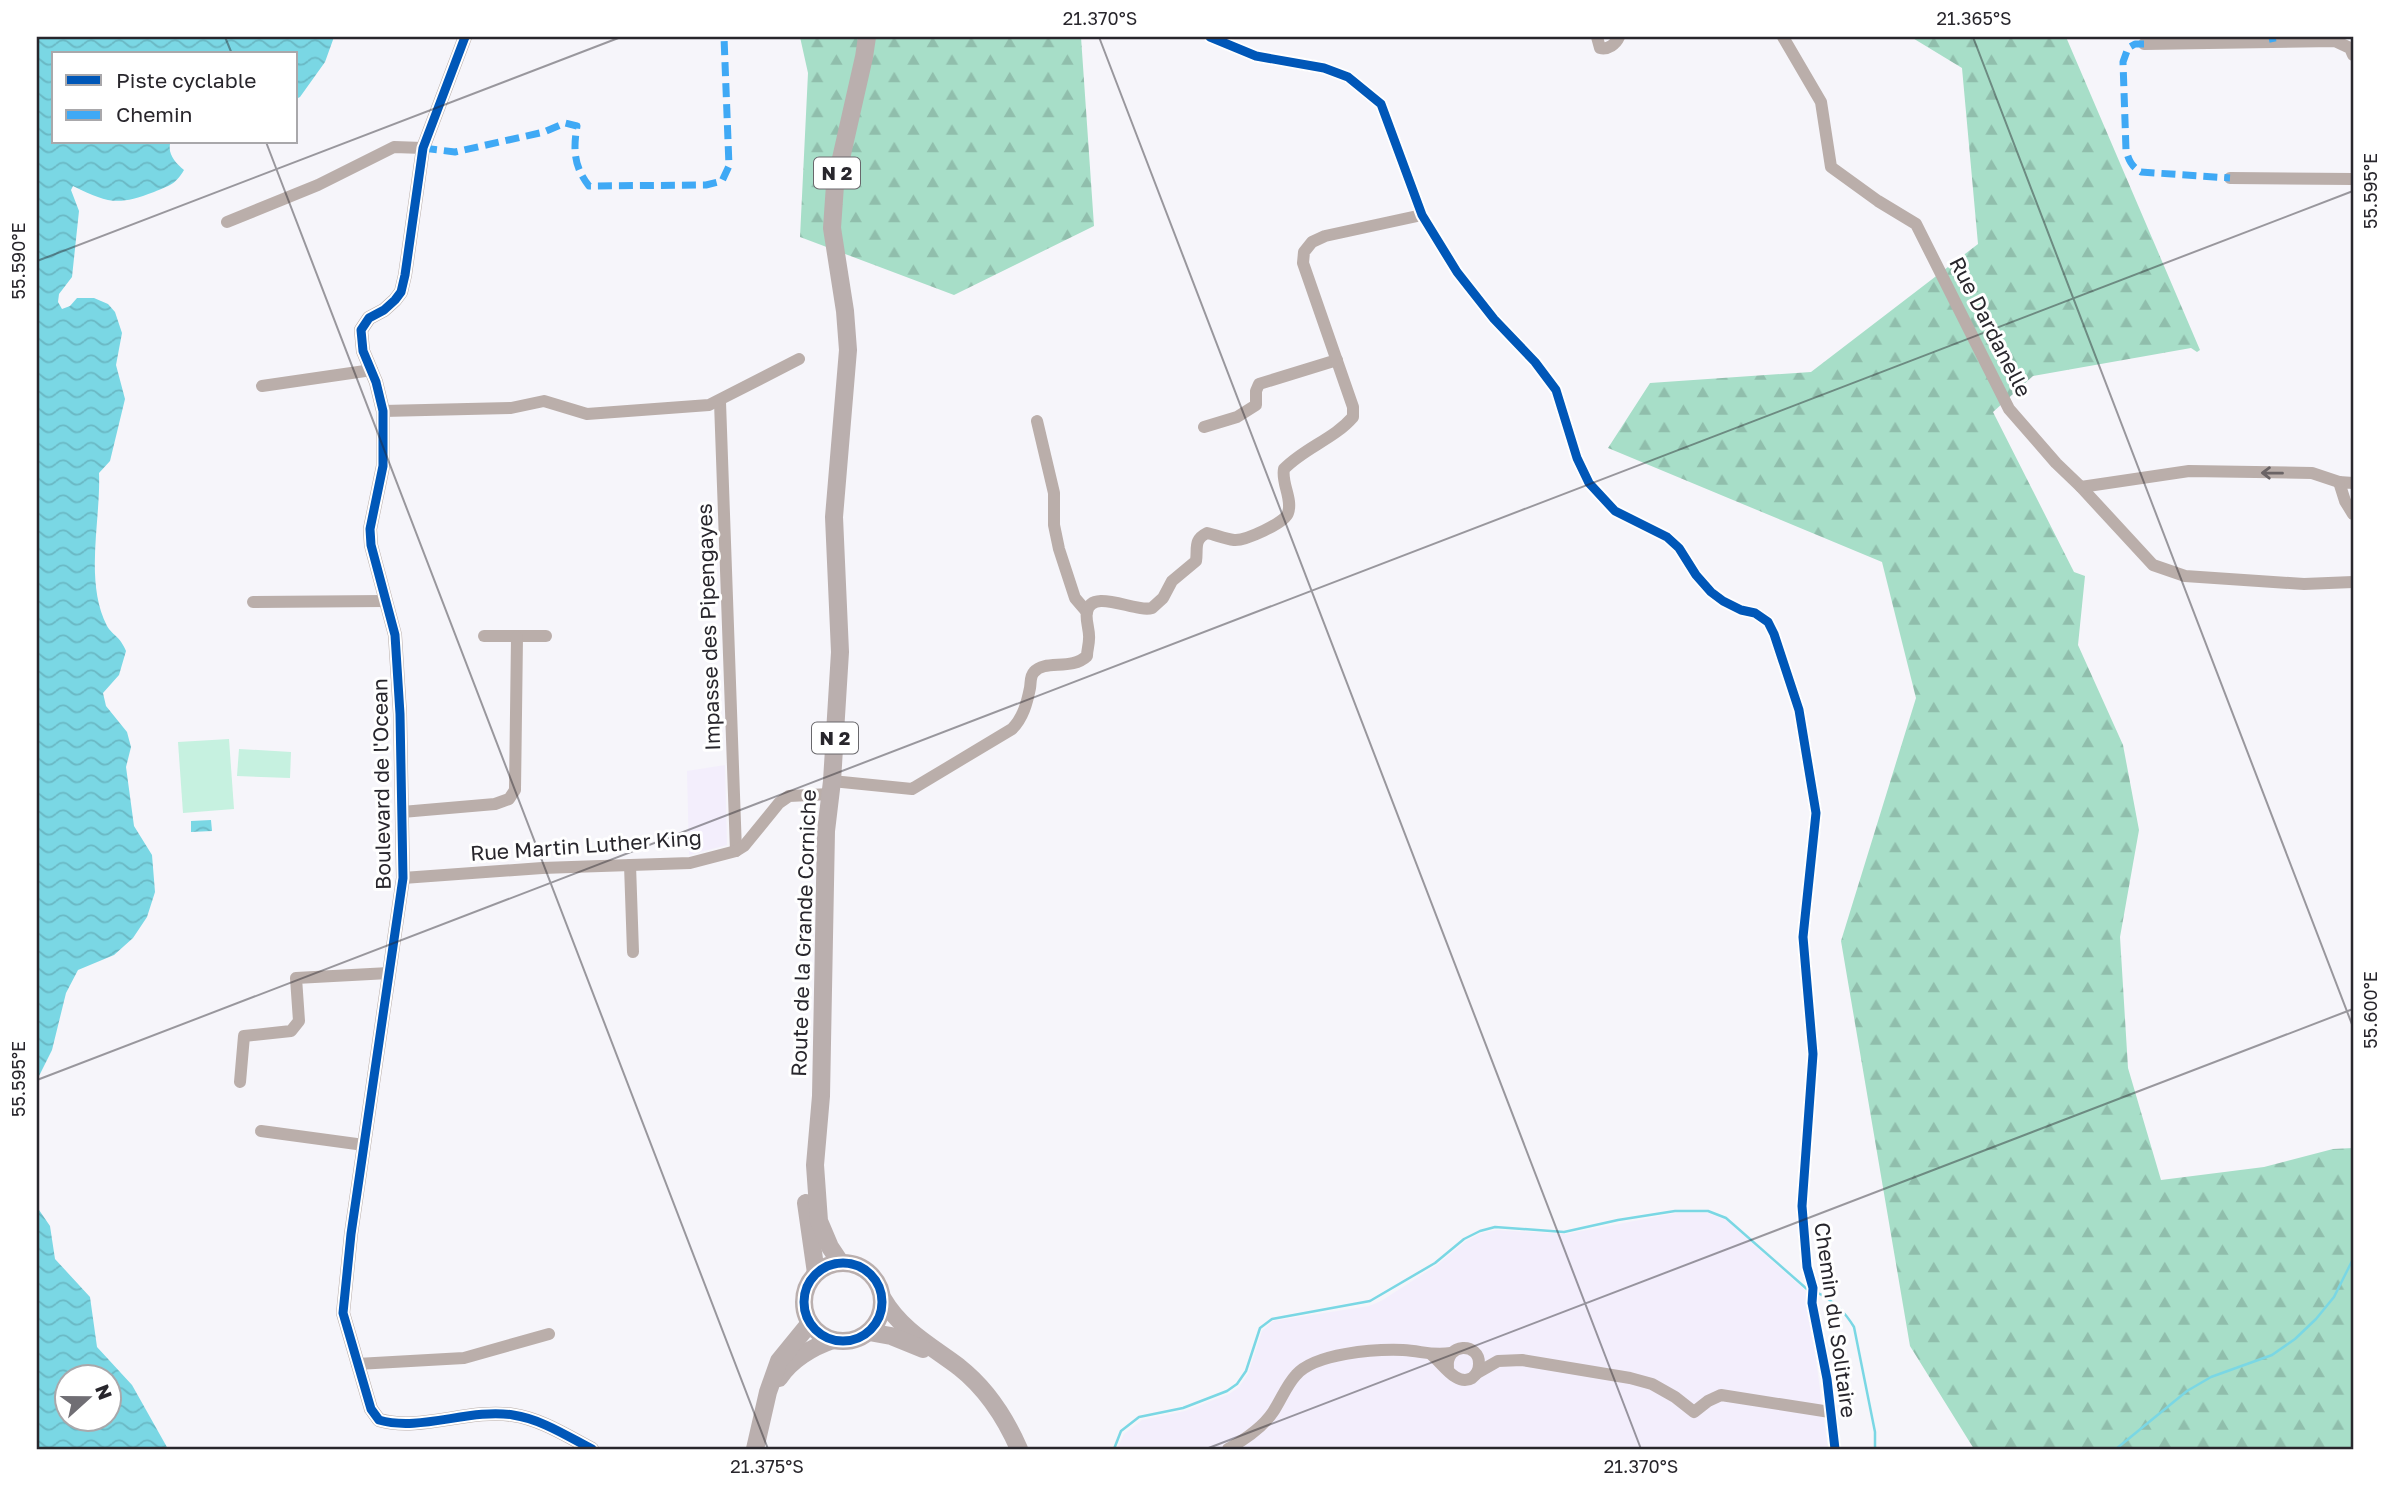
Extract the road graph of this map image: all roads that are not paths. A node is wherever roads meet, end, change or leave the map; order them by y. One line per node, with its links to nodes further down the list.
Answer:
1 (465, 37): 9 (street, Boulevard de l'Ocean)
2 (867, 37): 33 (main road, Route de la Grande Corniche / N 2)
3 (1210, 37): 12 (street)
4 (1597, 37): 5 (street)
5 (1619, 37)
6 (1783, 37): 24 (street, Rue Dardanelle)
7 (2144, 44): 8 (street)
8 (2353, 55)
9 (423, 148): 13 (street); 16 (street, Boulevard de l'Ocean)
10 (2230, 177): 11 (street)
11 (2353, 179)
12 (1422, 215): 15 (street); 60 (street, Chemin du Solitaire)
13 (227, 222)
14 (799, 359): 18 (street)
15 (1337, 360): 21 (street); 29 (street)
16 (372, 370): 17 (street); 19 (street, Boulevard de l'Ocean)
17 (262, 386)
18 (720, 402): 19 (street); 35 (street, Impasse des Pipengayes)
19 (383, 411): 27 (street, Boulevard de l'Ocean)
20 (1037, 421): 29 (street)
21 (1204, 427)
22 (2339, 482): 23 (street); 24 (street, one-way to 24); 25 (street)
23 (2353, 483)
24 (2081, 487): 26 (street, Rue Dardanelle)
25 (2353, 514)
26 (2353, 582)
27 (384, 601): 28 (street); 34 (street, Boulevard de l'Ocean)
28 (253, 602)
29 (1087, 612): 33 (street)
30 (484, 636): 32 (street)
31 (546, 636): 32 (street)
32 (517, 637): 34 (street)
33 (831, 788): 35 (street); 43 (main road, Route de la Grande Corniche / N 2)
34 (402, 812): 37 (street, Boulevard de l'Ocean)
35 (736, 851): 36 (street, Rue Martin Luther King)
36 (630, 866): 37 (street, Rue Martin Luther King); 38 (street)
37 (403, 878): 39 (street, Boulevard de l'Ocean)
38 (633, 952)
39 (389, 973): 40 (street); 42 (street, Boulevard de l'Ocean)
40 (240, 1082)
41 (261, 1131): 42 (street)
42 (364, 1144): 55 (street, Boulevard de l'Ocean)
43 (815, 1165): 44 (main road, Route de la Grande Corniche / N 2); 45 (main road, Route de la Grande Corniche / N 2)
44 (841, 1262): 45 (main road); 46 (main road)
45 (816, 1273): 47 (main road)
46 (883, 1300): 48 (main road); 56 (main road)
47 (810, 1323): 50 (main road); 59 (main road)
48 (869, 1332): 50 (main road); 56 (main road)
49 (549, 1335): 55 (street)
50 (833, 1340): 59 (main road)
51 (1451, 1353): 52 (street); 53 (street); 57 (street)
52 (1475, 1353): 54 (street); 58 (street)
53 (1432, 1355): 57 (street); 64 (street)
54 (1498, 1362): 58 (street); 60 (street)
55 (357, 1364): 61 (street, Boulevard de l'Ocean)
56 (960, 1368): 63 (main road)
57 (1448, 1368): 58 (street)
58 (1477, 1373)
59 (768, 1392): 62 (main road)
60 (1830, 1412): 65 (street, Chemin du Solitaire)
61 (592, 1449)
62 (755, 1449)
63 (1019, 1449)
64 (1228, 1449)
65 (1835, 1449)

